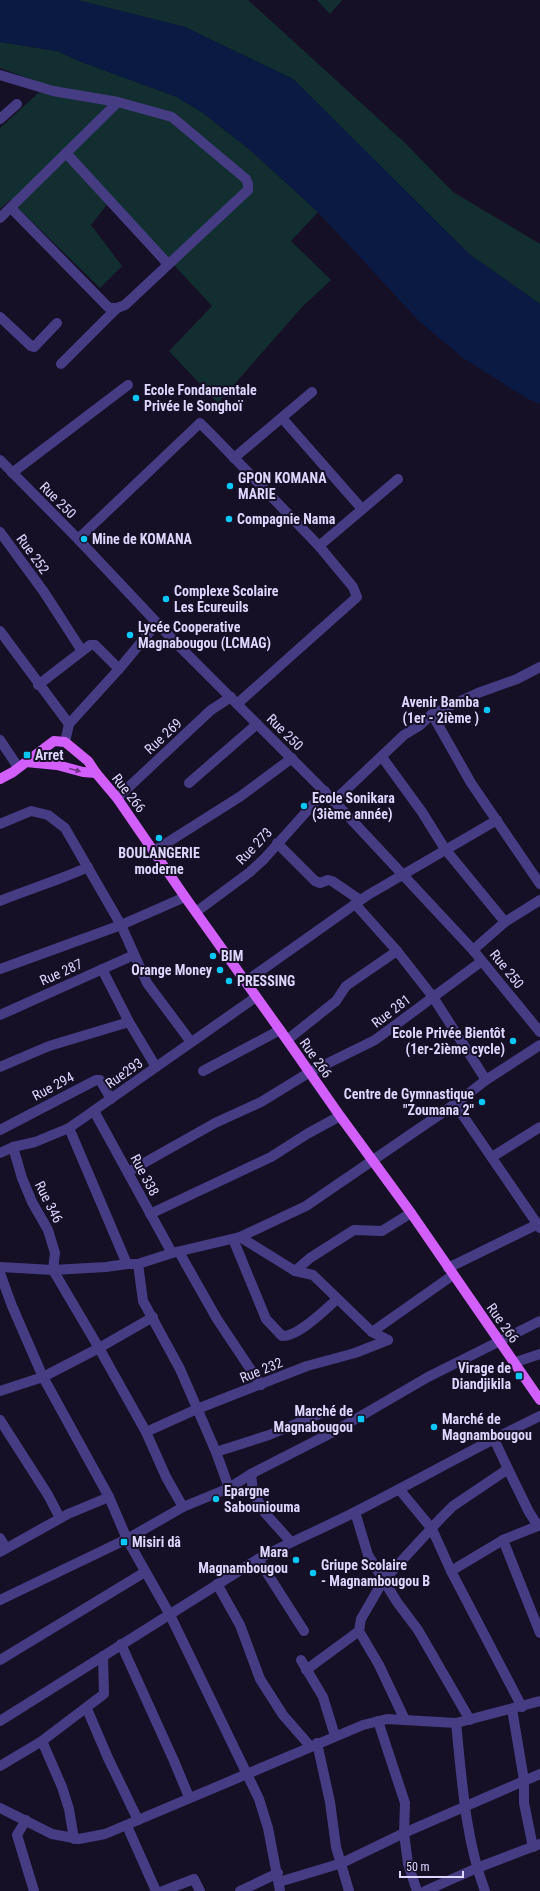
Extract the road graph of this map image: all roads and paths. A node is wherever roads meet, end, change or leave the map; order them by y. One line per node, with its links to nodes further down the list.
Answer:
1 (0, 76): 2 (street)
2 (118, 102): 5 (street); 8 (street)
3 (17, 104): 4 (street)
4 (0, 119)
5 (66, 153): 6 (street); 8 (street)
6 (11, 208): 7 (street); 9 (street)
7 (0, 218)
8 (168, 264): 9 (street)
9 (117, 308): 12 (street)
10 (0, 317): 11 (street)
11 (57, 323)
12 (61, 364)
13 (128, 386): 18 (street)
14 (312, 392): 15 (street)
15 (282, 418): 16 (street); 20 (street)
16 (234, 458): 22 (street); 23 (street)
17 (0, 460): 18 (street, Rue 250)
18 (12, 473): 22 (street, Rue 250)
19 (398, 479): 20 (street)
20 (362, 509): 23 (street)
21 (0, 532): 26 (street, Rue 252)
22 (78, 539): 24 (street, Rue 250)
23 (319, 546): 30 (street, Rue 269)
24 (157, 623): 28 (street); 30 (street, Rue 250)
25 (0, 631): 29 (street)
26 (82, 651): 28 (street); 29 (street)
27 (540, 667): 31 (street)
28 (119, 669): 32 (street)
29 (38, 685): 32 (street)
30 (234, 701): 33 (street, Rue 250); 43 (street, Rue 269)
31 (432, 714): 36 (street); 45 (street)
32 (69, 724): 35 (street)
33 (257, 724): 37 (street, Rue 250); 41 (street)
34 (0, 740): 38 (street)
35 (65, 742): 38 (main road); 39 (main road, Rue 266)
36 (382, 757): 44 (street); 48 (street)
37 (292, 758): 42 (street, Rue 250); 49 (street)
38 (22, 765): 39 (main road, one-way to 39); 40 (main road)
39 (101, 776): 43 (main road, Rue 266)
40 (0, 779)
41 (189, 783)
42 (325, 791): 44 (street, Rue 250); 47 (street, Rue 273)
43 (117, 798): 49 (main road, Rue 266)
44 (334, 801): 51 (street, Rue 250)
45 (497, 820): 48 (street); 52 (street)
46 (0, 824): 50 (street)
47 (277, 843): 56 (street); 57 (street, Rue 273)
48 (445, 849): 51 (street); 58 (street)
49 (154, 851): 53 (main road, Rue 266)
50 (88, 867): 55 (street); 59 (street)
51 (402, 874): 56 (street); 60 (street, Rue 250)
52 (540, 884)
53 (184, 897): 57 (main road, Rue 266); 59 (street)
54 (540, 900): 58 (street)
55 (0, 901)
56 (358, 903): 61 (street); 66 (street)
57 (196, 912): 66 (main road, Rue 266)
58 (505, 922): 60 (street)
59 (121, 925): 62 (street); 64 (street)
60 (473, 950): 63 (street, Rue 250)
61 (397, 951): 68 (street); 73 (street)
62 (134, 954): 65 (street, Rue 287); 74 (street)
63 (482, 961): 68 (street, Rue 281); 72 (street, Rue 250)
64 (0, 969)
65 (102, 969): 69 (street, Rue 287); 70 (street)
66 (245, 982): 67 (main road, Rue 266)
67 (256, 997): 71 (main road, Rue 266); 74 (street, Rue293)
68 (433, 997): 79 (street, Rue 281); 80 (street)
69 (0, 1015)
70 (129, 1022): 76 (street); 77 (street)
71 (280, 1030): 73 (main road, Rue 266); 78 (street)
72 (540, 1032)
73 (286, 1040): 79 (main road, Rue 266)
74 (191, 1042): 77 (street, Rue293)
75 (540, 1045): 80 (street)
76 (0, 1067)
77 (156, 1067): 81 (street, Rue293)
78 (202, 1072)
79 (310, 1072): 84 (main road, Rue 266); 92 (street, Rue 281)
80 (486, 1080): 82 (street)
81 (111, 1099): 83 (street, Rue293); 87 (street, Rue 294)
82 (455, 1104): 90 (street); 91 (street)
83 (94, 1110): 86 (street, Rue293); 92 (street, Rue 338)
84 (340, 1116): 91 (main road, Rue 266); 94 (street)
85 (540, 1127): 90 (street)
86 (69, 1128): 88 (street, Rue293); 98 (street)
87 (0, 1130)
88 (13, 1147): 89 (street, Rue293); 101 (street, Rue 346)
89 (0, 1153)
90 (492, 1158): 95 (street)
91 (372, 1159): 93 (main road, Rue 266); 96 (street)
92 (128, 1172): 94 (street, Rue 338)
93 (411, 1213): 102 (street); 103 (main road, Rue 266)
94 (150, 1214): 97 (street, Rue 338)
95 (539, 1225): 103 (street)
96 (236, 1238): 97 (street); 102 (street); 105 (street)
97 (176, 1252): 99 (street); 114 (street, Rue 338)
98 (127, 1264): 99 (street); 101 (street)
99 (138, 1264): 106 (street)
100 (0, 1267): 101 (street)
101 (53, 1270): 110 (street)
102 (295, 1271): 105 (street)
103 (451, 1271): 108 (street); 109 (main road, Rue 266)
104 (0, 1273): 113 (street)
105 (337, 1299): 108 (street)
106 (153, 1317): 110 (street); 117 (street)
107 (540, 1320): 109 (street)
108 (372, 1332): 114 (street, Rue 232)
109 (499, 1342): 112 (main road, Rue 266); 125 (street)
110 (100, 1348): 113 (street); 121 (street)
111 (540, 1354): 112 (street)
112 (514, 1363): 116 (main road, Rue 266)
113 (43, 1377): 115 (street); 128 (street)
114 (261, 1385): 117 (street, Rue 232)
115 (0, 1391)
116 (540, 1400)
117 (197, 1409): 121 (street, Rue 232); 123 (street)
118 (322, 1413): 123 (street)
119 (540, 1416): 122 (street)
120 (0, 1420): 131 (street)
121 (146, 1432): 129 (street)
122 (494, 1439): 124 (street); 127 (street)
123 (216, 1452): 126 (street)
124 (508, 1469): 132 (street); 133 (street)
125 (252, 1474): 126 (street); 137 (street)
126 (229, 1488): 129 (street)
127 (398, 1489): 130 (street); 133 (street)
128 (109, 1496): 131 (street); 135 (street)
129 (183, 1508): 135 (street)
130 (355, 1512): 137 (street); 142 (street)
131 (60, 1518): 138 (street)
132 (539, 1525): 136 (street)
133 (432, 1529): 140 (street); 142 (street)
134 (0, 1538): 138 (street)
135 (127, 1539): 141 (street); 144 (street)
136 (502, 1540): 140 (street); 146 (street)
137 (291, 1542): 139 (street)
138 (3, 1550)
139 (258, 1559): 143 (street); 147 (street)
140 (451, 1571): 156 (street)
141 (145, 1572): 145 (street); 152 (street)
142 (383, 1581): 148 (street); 159 (street)
143 (217, 1584): 145 (street); 165 (street)
144 (0, 1600)
145 (170, 1615): 150 (street); 167 (street)
146 (538, 1623): 149 (street)
147 (304, 1631)
148 (359, 1631): 154 (street); 158 (street)
149 (540, 1634)
150 (121, 1644): 151 (street); 170 (street)
151 (103, 1656): 157 (street); 160 (street)
152 (0, 1660)
153 (301, 1660): 154 (street)
154 (306, 1670): 163 (street)
155 (540, 1701): 156 (street)
156 (517, 1708): 159 (street); 169 (street)
157 (87, 1709): 164 (street); 174 (street)
158 (405, 1720): 161 (street); 162 (street)
159 (470, 1720): 162 (street)
160 (0, 1721)
161 (378, 1721): 163 (street); 176 (street)
162 (456, 1724): 172 (street)
163 (335, 1736): 165 (street)
164 (42, 1741): 166 (street); 177 (street)
165 (314, 1745): 167 (street); 179 (street)
166 (0, 1766)
167 (246, 1774): 170 (street); 181 (street)
168 (540, 1774): 169 (street)
169 (524, 1780): 172 (street); 178 (street)
170 (189, 1797): 174 (street)
171 (0, 1808): 173 (street)
172 (465, 1808): 176 (street); 180 (street)
173 (26, 1820): 177 (street); 182 (street)
174 (138, 1820): 175 (street)
175 (127, 1826): 177 (street); 183 (street)
176 (404, 1833): 179 (street); 188 (street)
177 (74, 1839)
178 (536, 1846): 180 (street)
179 (342, 1863): 181 (street); 187 (street)
180 (477, 1868): 189 (street); 190 (street)
181 (279, 1882): 186 (street)
182 (34, 1891)
183 (156, 1891)
184 (163, 1891): 185 (street)
185 (200, 1891)
186 (240, 1891)
187 (348, 1891)
188 (417, 1891)
189 (425, 1891)
190 (485, 1891)

